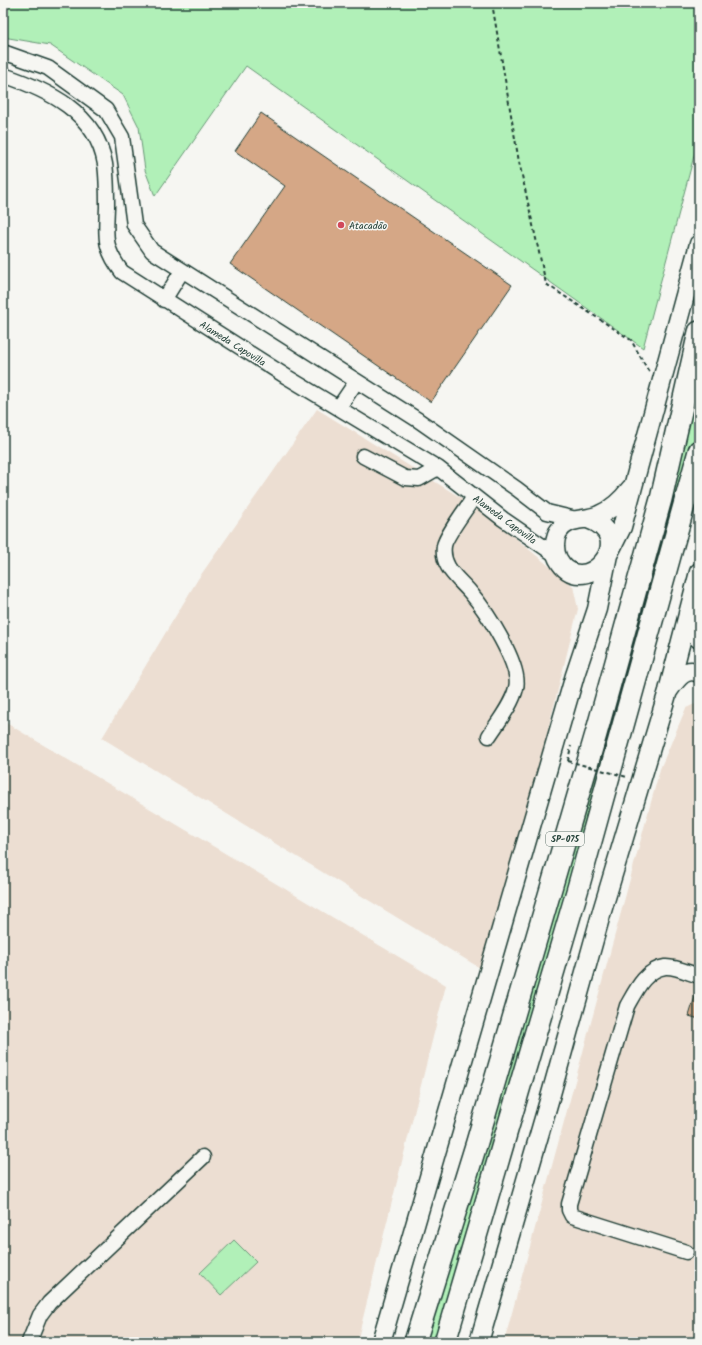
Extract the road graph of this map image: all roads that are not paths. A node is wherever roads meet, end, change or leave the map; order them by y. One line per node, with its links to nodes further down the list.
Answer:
1 (3, 52): 2 (street)
2 (48, 68): 4 (street); 6 (street)
3 (3, 75): 4 (street, Alameda Capovilla)
4 (40, 88): 7 (street, Alameda Capovilla)
5 (699, 244): 14 (main road)
6 (182, 271): 7 (street); 9 (street)
7 (164, 300): 10 (street, Alameda Capovilla)
8 (699, 332): 32 (highway, SP-075)
9 (356, 382): 10 (street); 16 (street)
10 (339, 407): 13 (street, Alameda Capovilla)
11 (699, 451): 33 (highway, SP-075)
12 (363, 456): 13 (street)
13 (438, 468): 15 (street, Alameda Capovilla)
14 (634, 484): 16 (main road); 17 (main road)
15 (474, 497): 18 (street, Alameda Capovilla); 26 (street)
16 (582, 519): 17 (main road); 18 (main road)
17 (608, 555): 19 (main road); 21 (main road)
18 (556, 556): 19 (main road)
19 (572, 572): 21 (main road)
20 (699, 572): 22 (main road)
21 (598, 608): 31 (main road)
22 (688, 612): 23 (main road); 25 (main road)
23 (699, 639)
24 (699, 672): 25 (main road)
25 (668, 691): 34 (main road)
26 (489, 736)
27 (699, 976): 29 (street)
28 (203, 1157): 30 (street)
29 (686, 1252)
30 (29, 1342)
31 (381, 1342)
32 (415, 1342)
33 (445, 1342)
34 (479, 1342)

